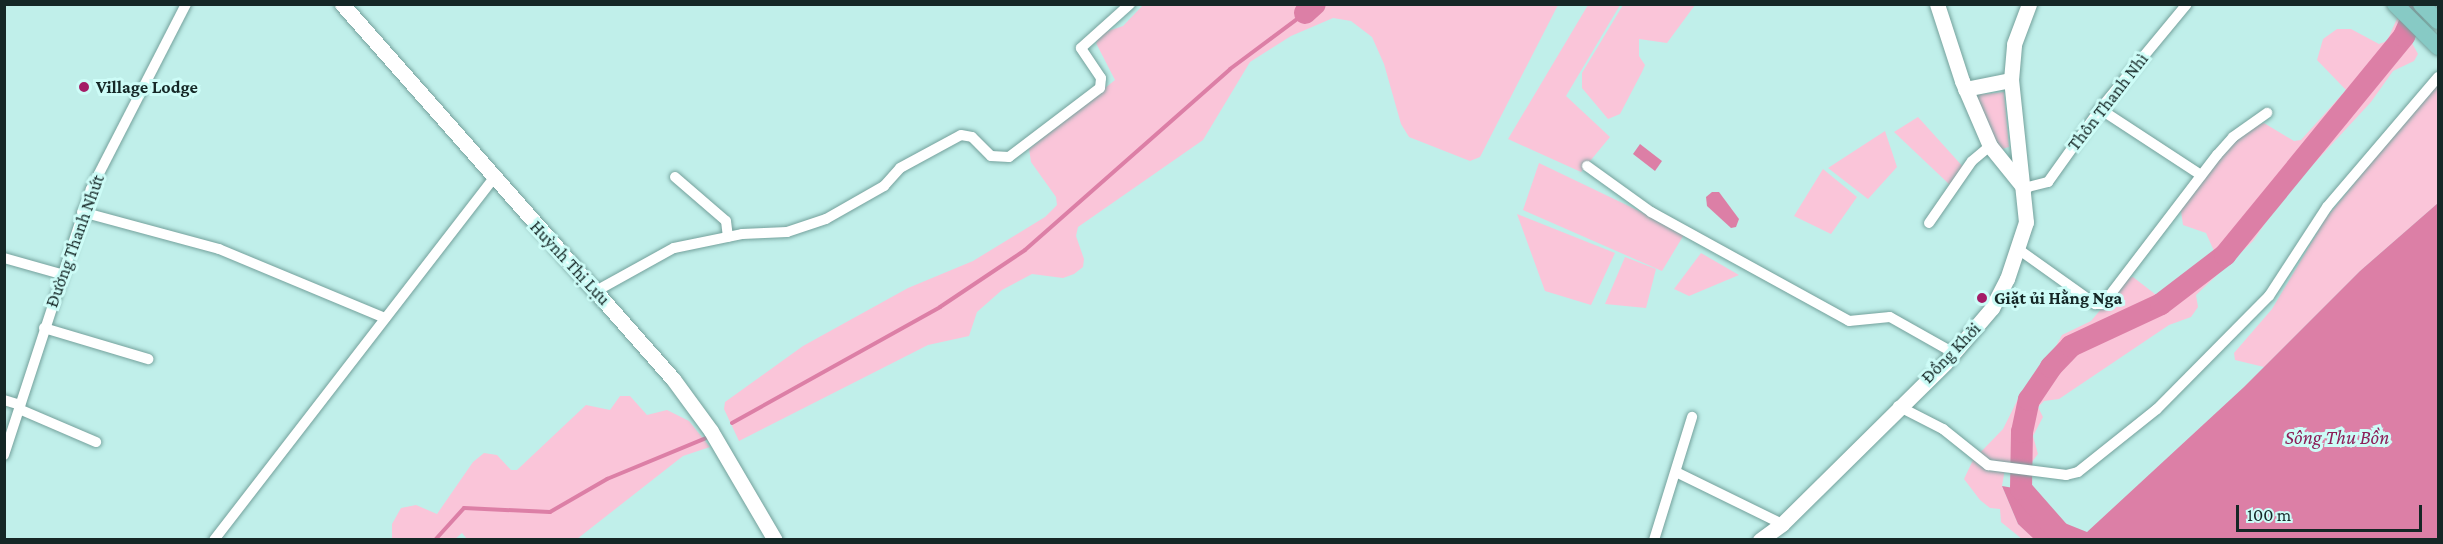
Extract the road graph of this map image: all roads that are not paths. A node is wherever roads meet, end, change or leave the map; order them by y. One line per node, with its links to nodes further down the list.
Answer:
1 (186, 4): 22 (street, Đường Thanh Nhứt)
2 (342, 4): 20 (street, Huỳnh Thị Lựu)
3 (1130, 4): 24 (street)
4 (1937, 4): 13 (street)
5 (2029, 4): 12 (street, Đồng Khởi)
6 (2187, 4): 14 (street, Thôn Thanh Nhì)
7 (2395, 4): 10 (main road)
8 (2421, 4): 9 (main road)
9 (2439, 21)
10 (2439, 47)
11 (2439, 77): 34 (street)
12 (2011, 80): 13 (street); 21 (street, Đồng Khởi)
13 (1965, 89): 16 (street)
14 (2100, 109): 18 (street); 21 (street, Thôn Thanh Nhì)
15 (2267, 113): 18 (street)
16 (1990, 146): 21 (street); 23 (street)
17 (1587, 166): 31 (street)
18 (2201, 175): 25 (street)
19 (675, 177): 24 (street)
20 (493, 179): 28 (street, Huỳnh Thị Lựu); 29 (street)
21 (2024, 188): 25 (street, Đồng Khởi)
22 (82, 212): 27 (street, Đường Thanh Nhứt); 29 (street)
23 (1929, 223)
24 (728, 237): 28 (street)
25 (2018, 249): 31 (street, Đồng Khởi)
26 (4, 258): 27 (street)
27 (61, 274): 30 (street, Đường Thanh Nhứt)
28 (596, 291): 42 (street, Huỳnh Thị Lựu)
29 (385, 318): 41 (street)
30 (44, 328): 32 (street); 35 (street, Đường Thanh Nhứt)
31 (1954, 353): 34 (street, Đồng Khởi)
32 (148, 359)
33 (4, 400): 35 (street)
34 (1898, 406): 40 (street, Đồng Khởi)
35 (20, 407): 37 (street); 38 (street, Đường Thanh Nhứt)
36 (1692, 417): 39 (street)
37 (96, 442)
38 (4, 455)
39 (1677, 473): 40 (street); 43 (street)
40 (1782, 524): 44 (street, Đồng Khởi)
41 (214, 540)
42 (774, 540)
43 (1654, 540)
44 (1760, 540)

